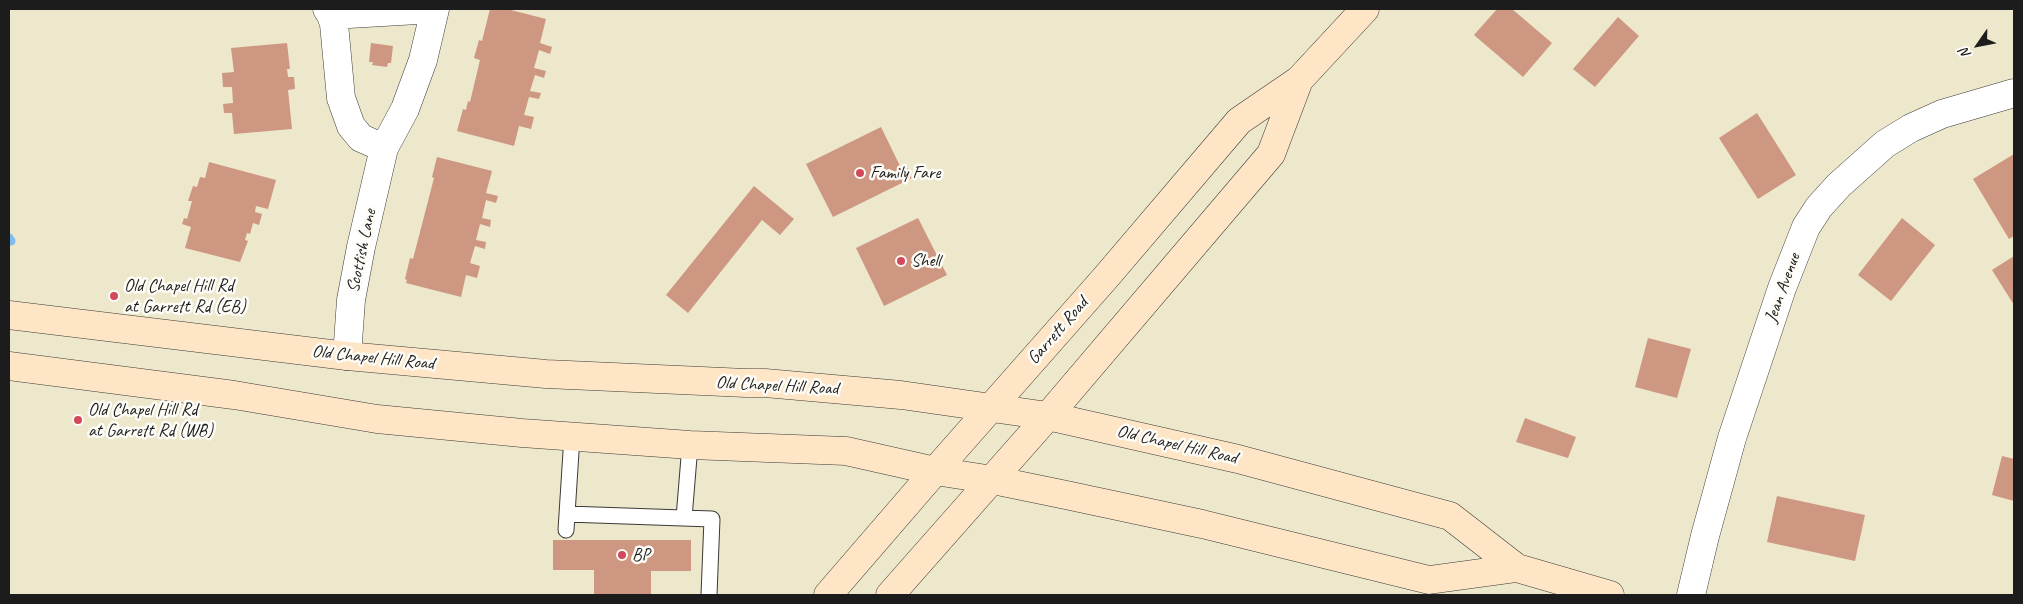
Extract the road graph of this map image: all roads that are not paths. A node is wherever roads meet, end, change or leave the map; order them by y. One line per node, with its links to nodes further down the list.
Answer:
1 (435, 9): 3 (street, Scottish Lane); 6 (street, Scottish Lane)
2 (1364, 9): 4 (main road, Garrett Road)
3 (329, 12): 6 (street, Scottish Lane)
4 (1300, 80): 10 (main road, Garrett Road); 11 (main road, Garrett Road)
5 (2014, 93): 24 (street, Jean Avenue)
6 (384, 148): 8 (street, Scottish Lane)
7 (9, 315): 8 (main road, Old Chapel Hill Road)
8 (347, 356): 10 (main road, Old Chapel Hill Road)
9 (9, 366): 12 (main road, Old Chapel Hill Road)
10 (992, 408): 11 (main road, Old Chapel Hill Road); 14 (main road, Garrett Road)
11 (1048, 416): 15 (main road, Garrett Road); 19 (main road, Old Chapel Hill Road)
12 (572, 436): 13 (main road, Old Chapel Hill Road); 16 (lane)
13 (690, 445): 14 (main road, Old Chapel Hill Road); 17 (lane)
14 (935, 470): 15 (main road, Old Chapel Hill Road); 21 (main road, Garrett Road)
15 (993, 480): 19 (main road, Old Chapel Hill Road); 22 (main road, Garrett Road)
16 (567, 514): 17 (lane); 18 (lane)
17 (684, 518): 20 (lane)
18 (566, 530)
19 (1517, 568): 23 (main road, Old Chapel Hill Road)
20 (709, 595)
21 (828, 595)
22 (890, 595)
23 (1610, 595)
24 (1692, 595)

